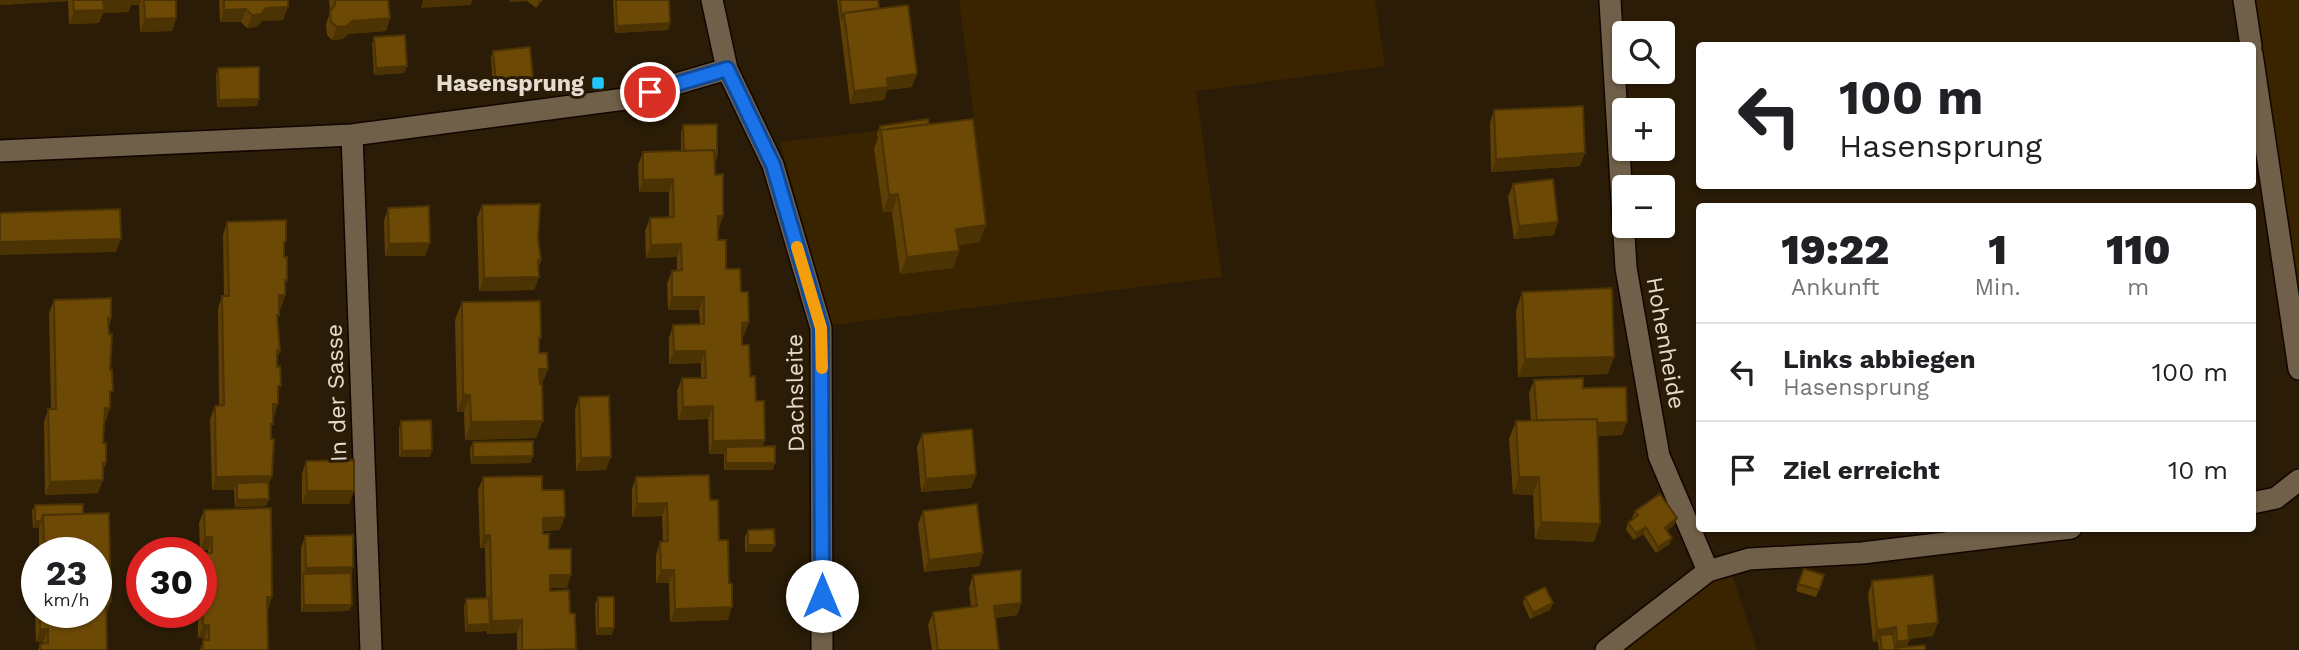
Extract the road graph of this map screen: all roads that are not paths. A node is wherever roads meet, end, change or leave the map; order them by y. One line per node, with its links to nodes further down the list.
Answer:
1 (712, 0): 5 (street, Dachsleite)
2 (1610, 0): 13 (street, Hohenheide)
3 (2244, 0): 4 (street)
4 (2250, 42)
5 (727, 69): 7 (street); 15 (street, Dachsleite)
6 (2256, 81): 9 (street)
7 (352, 135): 8 (street); 14 (street, In der Sasse)
8 (0, 150)
9 (2299, 369)
10 (2299, 480): 11 (street)
11 (2256, 502)
12 (2035, 532): 13 (street)
13 (1708, 571): 16 (street)
14 (371, 650)
15 (822, 650)
16 (1606, 650)

